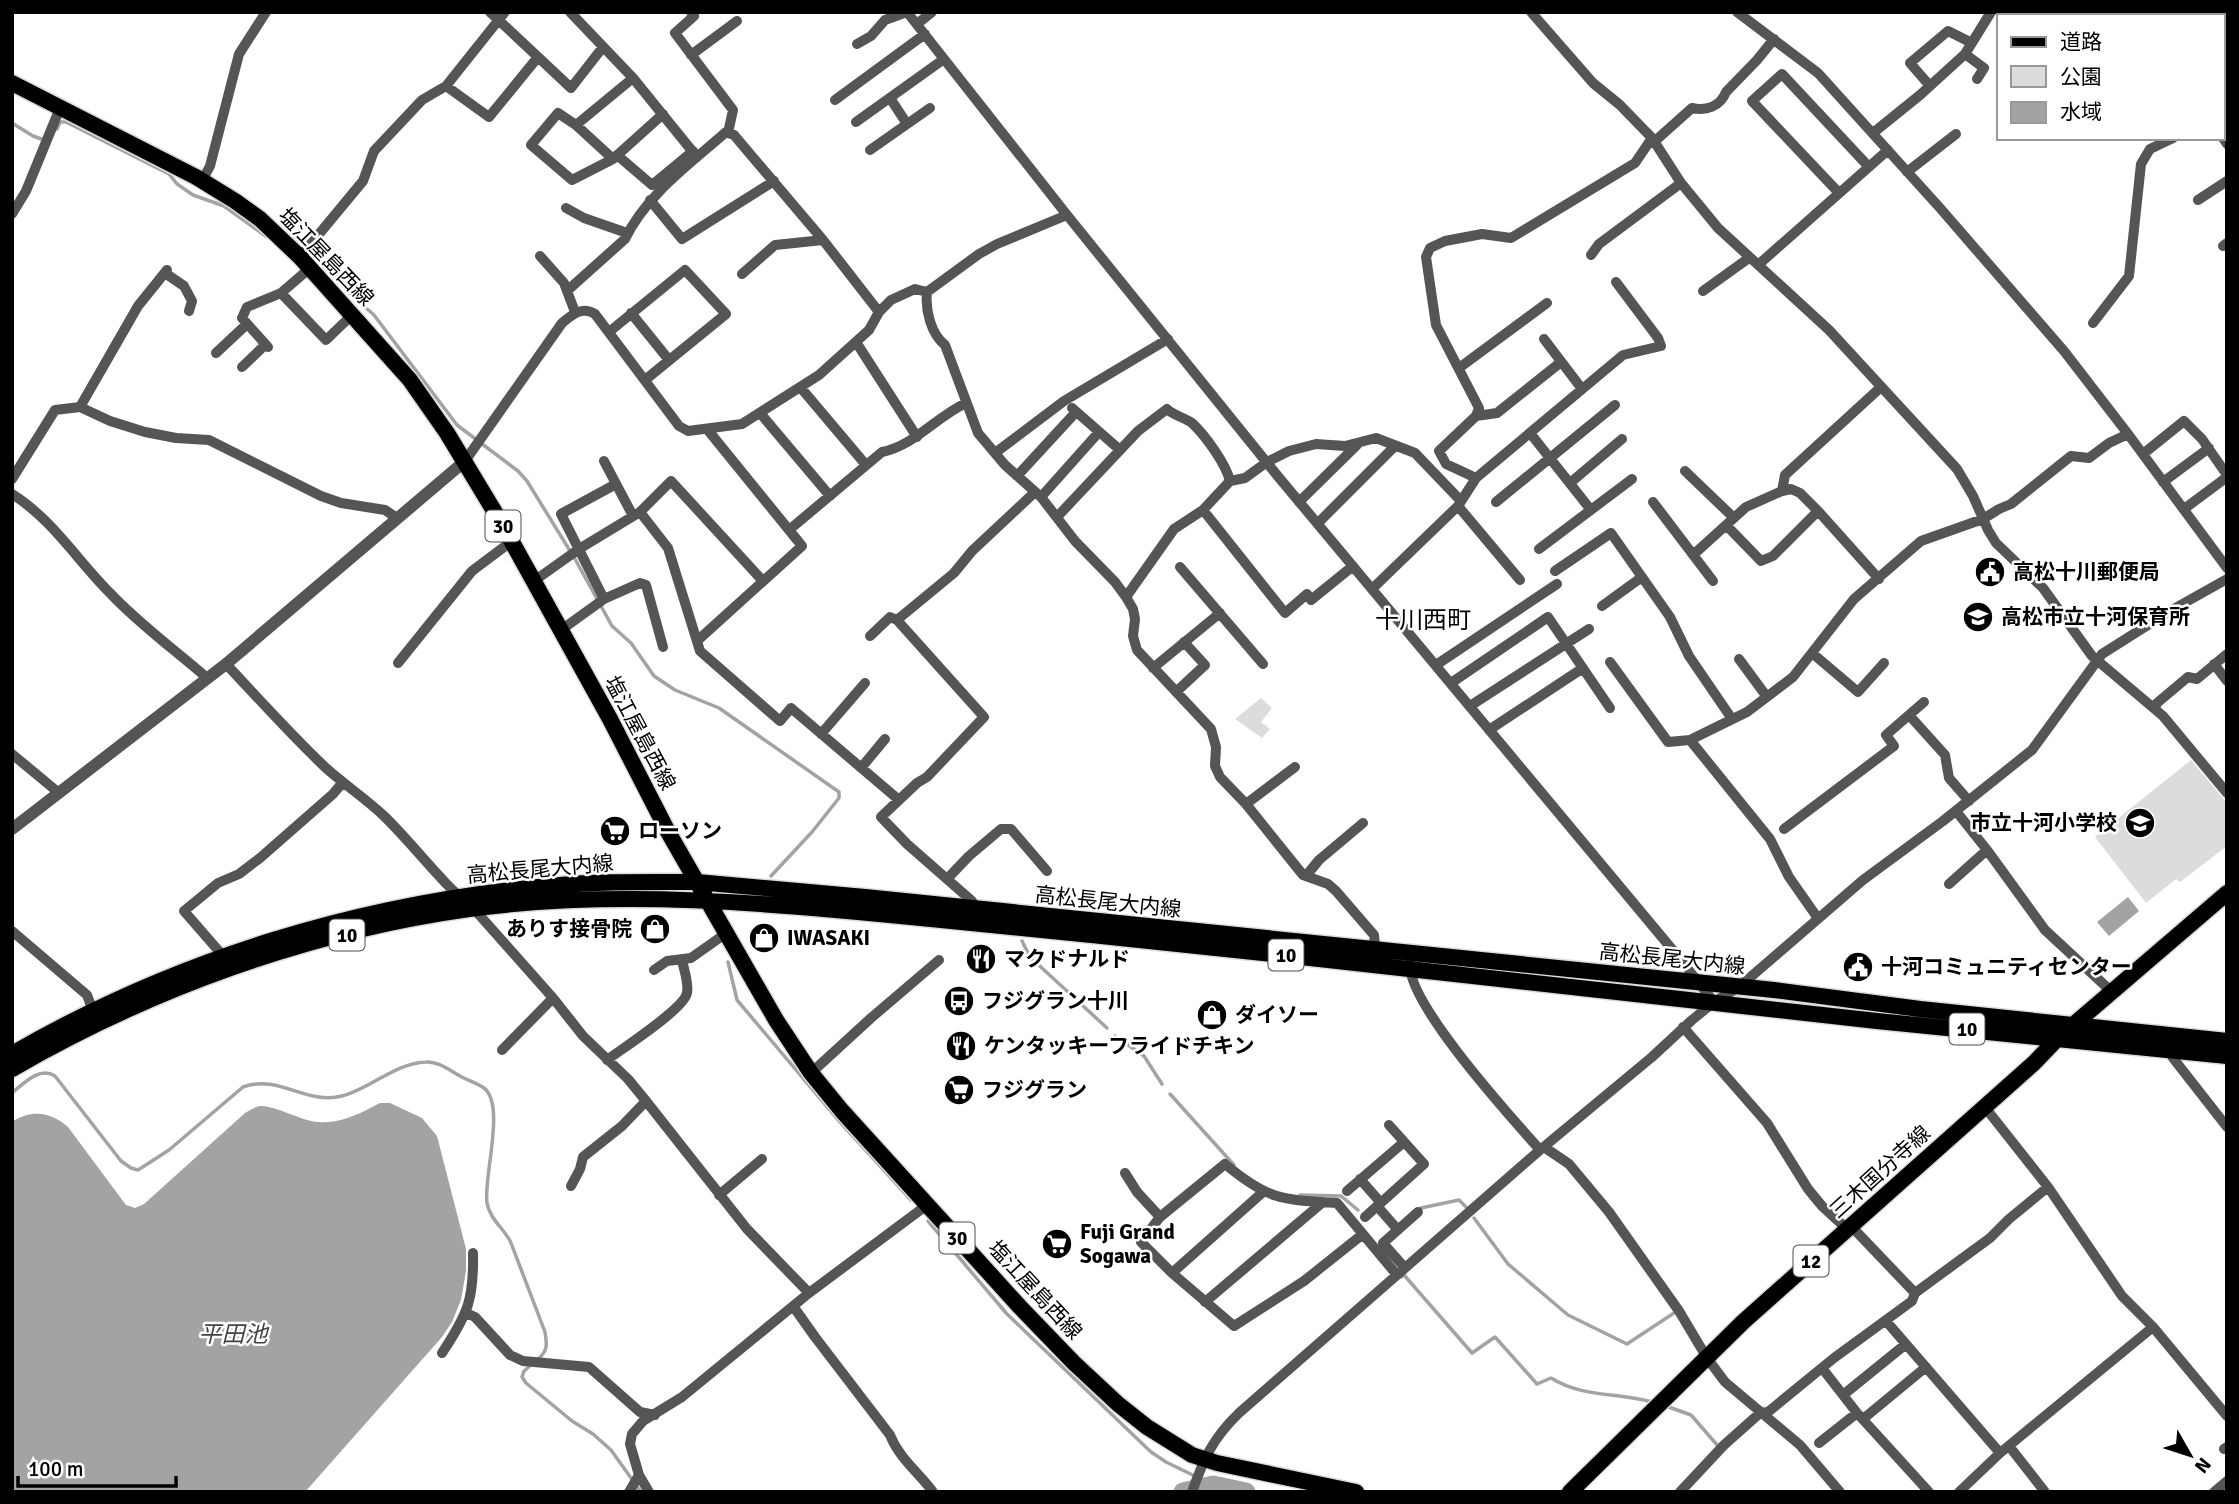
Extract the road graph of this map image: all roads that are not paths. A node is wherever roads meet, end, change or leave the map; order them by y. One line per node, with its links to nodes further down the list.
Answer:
1 (266, 12): 44 (street)
2 (570, 12): 15 (street)
3 (691, 12): 17 (street)
4 (932, 12): 10 (street)
5 (1531, 12): 36 (street)
6 (1737, 12): 12 (street)
7 (1991, 12): 13 (street)
8 (498, 15): 18 (street); 23 (street)
9 (737, 21): 17 (street)
10 (917, 24): 11 (street); 14 (street)
11 (925, 34): 19 (street); 26 (street)
12 (1774, 39): 34 (street); 36 (street)
13 (1972, 43): 16 (street); 24 (street)
14 (857, 44)
15 (604, 47): 18 (street); 20 (street)
16 (1965, 54): 21 (street); 24 (street)
17 (691, 55): 33 (street)
18 (538, 57): 23 (street)
19 (944, 58): 25 (street); 53 (street)
20 (633, 78): 29 (street); 32 (street)
21 (1977, 79)
22 (12, 83): 27 (main road, 塩江屋島西線 / 30)
23 (446, 86): 56 (street)
24 (1930, 86): 34 (street)
25 (890, 98): 30 (street); 31 (street)
26 (835, 100)
27 (60, 107): 44 (main road, 塩江屋島西線 / 30); 52 (street)
28 (930, 108): 31 (street)
29 (663, 114): 40 (street); 41 (street)
30 (856, 122)
31 (907, 124): 38 (street)
32 (576, 125): 41 (street); 41 (street)
33 (728, 133): 40 (street); 45 (street)
34 (1873, 133): 39 (street)
35 (1956, 134): 43 (street)
36 (1653, 140): 47 (street); 82 (street)
37 (2148, 144): 72 (street)
38 (870, 150)
39 (1888, 150): 42 (street); 43 (street)
40 (695, 154): 41 (street); 49 (street)
41 (615, 157)
42 (1870, 167): 48 (street); 48 (street)
43 (1907, 172): 97 (street)
44 (202, 181): 56 (main road, 塩江屋島西線 / 30)
45 (774, 181): 49 (street); 55 (street)
46 (2227, 181): 50 (street)
47 (1681, 183): 57 (street); 59 (street)
48 (1839, 193): 59 (street)
49 (650, 200): 54 (street)
50 (2199, 200)
51 (566, 208): 54 (street)
52 (12, 214)
53 (1067, 215): 64 (street); 75 (street)
54 (627, 233): 62 (street)
55 (823, 240): 60 (street); 69 (street)
56 (308, 253): 65 (street); 71 (main road, 塩江屋島西線 / 30)
57 (1591, 255)
58 (540, 256): 62 (street)
59 (1754, 261): 63 (street); 84 (street)
60 (742, 274)
61 (1616, 282): 86 (street)
62 (568, 290): 68 (street)
63 (1703, 291)
64 (927, 292): 69 (street); 88 (street)
65 (281, 293): 71 (street); 73 (street)
66 (1547, 303): 82 (street)
67 (189, 311): 90 (street)
68 (575, 312): 74 (street); 107 (street)
69 (878, 312): 77 (street)
70 (631, 313): 74 (street); 79 (street); 79 (street)
71 (352, 315): 107 (main road, 塩江屋島西線 / 30)
72 (2092, 323)
73 (247, 324): 78 (street); 81 (street)
74 (609, 332): 83 (street)
75 (1168, 339): 87 (street); 109 (street)
76 (1544, 339): 80 (street)
77 (856, 342): 85 (street); 98 (street)
78 (216, 353)
79 (669, 360): 83 (street)
80 (1562, 362): 86 (street); 93 (street)
81 (243, 367)
82 (1459, 368): 93 (street)
83 (645, 380): 94 (street)
84 (1881, 387): 121 (street); 136 (street)
85 (801, 388): 92 (street); 110 (street)
86 (1582, 389): 96 (street)
87 (1064, 401): 91 (street); 104 (street)
88 (966, 403): 98 (street); 104 (street)
89 (1615, 405): 106 (street)
90 (80, 407): 115 (street); 135 (street)
91 (1076, 412): 95 (street); 112 (street)
92 (760, 413): 94 (street); 124 (street)
93 (1476, 416): 114 (street)
94 (707, 429): 139 (street)
95 (1099, 432): 103 (street); 123 (street)
96 (1530, 433): 106 (street); 114 (street)
97 (2128, 435): 105 (street); 136 (street)
98 (917, 437): 110 (street)
99 (1622, 439): 119 (street)
100 (1359, 443): 101 (street); 109 (street); 125 (street)
101 (1395, 446): 128 (street); 138 (street)
102 (2209, 448): 105 (street); 113 (street); 118 (street)
103 (1120, 450): 117 (street); 134 (street)
104 (995, 453): 112 (street)
105 (2143, 454): 118 (street)
106 (1549, 457): 119 (street); 126 (street)
107 (464, 461): 135 (street); 140 (main road, 塩江屋島西線 / 30)
108 (604, 461): 120 (street)
109 (1267, 463): 117 (street); 125 (street)
110 (866, 465): 124 (street)
111 (1685, 471): 137 (street)
112 (1017, 476): 123 (street)
113 (2227, 476): 129 (street)
114 (1476, 478): 128 (street)
115 (12, 479)
116 (1632, 479): 131 (street)
117 (1230, 481): 130 (street)
118 (2163, 482): 129 (street)
119 (1570, 483): 131 (street)
120 (616, 484): 133 (street); 142 (street)
121 (1782, 491): 132 (street); 137 (street)
122 (12, 494): 182 (street)
123 (1038, 495): 134 (street); 161 (street)
124 (830, 496): 139 (street)
125 (1300, 502): 138 (street)
126 (1496, 502)
127 (1653, 502): 143 (street)
128 (1459, 503): 152 (street); 156 (street)
129 (2183, 509): 146 (street)
130 (1203, 510): 144 (street); 157 (street)
131 (1591, 510): 141 (street)
132 (1818, 511): 137 (street); 149 (street)
133 (637, 514): 142 (street); 153 (street); 165 (street)
134 (1057, 517): 157 (street)
135 (397, 518): 176 (street)
136 (1983, 519): 149 (street); 172 (street)
137 (1730, 521): 143 (street)
138 (1318, 523): 144 (street)
139 (789, 530): 153 (street)
140 (512, 541): 151 (main road, 塩江屋島西線 / 30); 174 (street)
141 (1539, 549)
142 (574, 552): 151 (street); 158 (street)
143 (1693, 555): 154 (street)
144 (1353, 566): 156 (street)
145 (1180, 567): 160 (street)
146 (2227, 568)
147 (1555, 571): 148 (street)
148 (1642, 577): 159 (street); 193 (street)
149 (1879, 579): 169 (street)
150 (2227, 579): 172 (street)
151 (534, 580): 163 (main road, 塩江屋島西線 / 30)
152 (1520, 580)
153 (763, 581): 165 (street)
154 (1713, 581)
155 (1557, 584): 179 (street)
156 (1372, 589): 179 (street)
157 (1126, 597): 180 (street)
158 (601, 602): 163 (street); 168 (street)
159 (1602, 606)
160 (1220, 613): 166 (street); 177 (street)
161 (897, 620): 164 (street); 204 (street)
162 (1589, 629): 167 (street)
163 (561, 630): 215 (main road, 塩江屋島西線 / 30)
164 (870, 636)
165 (696, 641): 195 (street)
166 (1184, 642): 180 (street); 186 (street)
167 (1566, 644): 181 (street); 185 (street); 189 (street)
168 (663, 646)
169 (1812, 653): 175 (street); 187 (street)
170 (2227, 654): 178 (street)
171 (1739, 659): 187 (street)
172 (2097, 661): 191 (street); 205 (street)
173 (1610, 662): 197 (street)
174 (398, 663)
175 (1884, 663)
176 (226, 664): 182 (street); 201 (street)
177 (1263, 664)
178 (2214, 664): 183 (street); 191 (street)
179 (1436, 666): 185 (street)
180 (1153, 668): 186 (street)
181 (1583, 668): 190 (street); 194 (street)
182 (207, 678): 202 (street)
183 (2227, 681)
184 (864, 683): 195 (street)
185 (1451, 683): 189 (street)
186 (1176, 692): 206 (street)
187 (1767, 697): 193 (street)
188 (1924, 702): 192 (street)
189 (1470, 706): 194 (street)
190 (1610, 708)
191 (2155, 709): 203 (street)
192 (1909, 715): 205 (street); 210 (street)
193 (1732, 719): 197 (street)
194 (1489, 730): 231 (street)
195 (821, 734): 200 (street)
196 (886, 739): 200 (street)
197 (1690, 740): 222 (street)
198 (12, 754): 202 (street)
199 (1295, 767): 206 (street)
200 (861, 768): 204 (street)
201 (343, 782): 218 (street); 225 (street)
202 (59, 793): 209 (street)
203 (2227, 793)
204 (899, 800): 214 (street)
205 (1969, 801): 207 (street)
206 (1246, 804): 213 (street)
207 (1956, 811): 211 (street); 222 (street)
208 (1363, 823): 213 (street)
209 (12, 829)
210 (1784, 829)
211 (1987, 850): 216 (street); 233 (street)
212 (1047, 871): 214 (street)
213 (1306, 876): 226 (street)
214 (947, 879): 220 (street)
215 (697, 882): 218 (main road, 高松長尾大内線 / 10); 219 (main road, 塩江屋島西線 / 30); 220 (main road, 高松長尾大内線 / 10)
216 (1949, 884)
217 (2227, 894): 233 (main road, 三木国分寺線 / 12)
218 (459, 897): 221 (street); 225 (main road, 高松長尾大内線 / 10)
219 (707, 901): 221 (main road, 高松長尾大内線 / 10); 224 (main road, 塩江屋島西線 / 30); 226 (main road, 高松長尾大内線 / 10)
220 (971, 908): 226 (main road, 高松長尾大内線 / 10)
221 (474, 909): 234 (street); 246 (main road, 高松長尾大内線 / 10)
222 (1817, 917): 232 (street)
223 (12, 931): 236 (street)
224 (725, 934): 227 (street); 247 (main road, 塩江屋島西線 / 30)
225 (224, 957): 236 (main road, 高松長尾大内線 / 10)
226 (1376, 958): 229 (main road, 高松長尾大内線 / 10)
227 (681, 960): 230 (street); 245 (street)
228 (939, 960): 247 (street)
229 (1410, 961): 231 (main road, 高松長尾大内線 / 10); 235 (main road, 高松長尾大内線 / 10); 253 (street)
230 (654, 970)
231 (1699, 983): 232 (main road, 高松長尾大内線 / 10); 235 (street)
232 (1739, 987): 235 (street); 237 (main road, 高松長尾大内線 / 10)
233 (2112, 992): 237 (main road, 三木国分寺線 / 12)
234 (553, 998): 241 (street); 245 (street)
235 (1714, 1002): 238 (street); 239 (main road, 高松長尾大内線 / 10)
236 (93, 1011): 243 (main road, 高松長尾大内線 / 10)
237 (2073, 1025): 239 (main road, 三木国分寺線 / 12); 240 (main road, 高松長尾大内線 / 10)
238 (1683, 1027): 253 (street); 268 (street)
239 (2058, 1038): 242 (main road, 高松長尾大内線 / 10); 249 (main road, 三木国分寺線 / 12)
240 (2227, 1041)
241 (502, 1050)
242 (2169, 1050): 244 (main road, 高松長尾大内線 / 10); 251 (street)
243 (12, 1055)
244 (2227, 1056)
245 (607, 1060): 248 (street)
246 (12, 1069)
247 (811, 1073): 264 (main road, 塩江屋島西線 / 30)
248 (646, 1101): 257 (street); 261 (street)
249 (1984, 1106): 258 (street); 268 (main road, 三木国分寺線 / 12)
250 (1389, 1125): 252 (street)
251 (2227, 1128)
252 (1404, 1142): 256 (street); 263 (street)
253 (1542, 1148): 272 (street); 283 (street)
254 (762, 1159): 261 (street)
255 (1125, 1173): 266 (street)
256 (1360, 1179): 259 (street); 263 (street)
257 (571, 1186)
258 (2048, 1187): 275 (street); 280 (street)
259 (1347, 1191)
260 (1263, 1192): 262 (street); 266 (street); 273 (street)
261 (719, 1195): 274 (street)
262 (1323, 1202): 270 (street); 276 (street)
263 (1379, 1204): 267 (street); 269 (street)
264 (927, 1205): 274 (street); 293 (main road, 塩江屋島西線 / 30)
265 (1418, 1212): 269 (street)
266 (1160, 1217): 273 (street)
267 (1365, 1217)
268 (1849, 1227): 275 (street); 283 (main road, 三木国分寺線 / 12)
269 (1398, 1230): 272 (street)
270 (1363, 1234): 272 (street); 276 (street)
271 (473, 1253): 278 (street)
272 (1401, 1271): 293 (street)
273 (1172, 1273): 276 (street)
274 (808, 1293): 277 (street)
275 (1914, 1293): 279 (street)
276 (1205, 1302)
277 (793, 1306): 288 (street); 297 (street)
278 (466, 1313): 282 (street); 288 (street)
279 (1886, 1321): 281 (street); 285 (street)
280 (2153, 1327): 290 (street); 292 (street)
281 (1906, 1344): 284 (street); 286 (street)
282 (442, 1353)
283 (1707, 1357): 287 (street); 300 (main road, 三木国分寺線 / 12)
284 (1926, 1367): 289 (street); 292 (street)
285 (1822, 1368): 286 (street); 287 (street)
286 (1843, 1395): 289 (street)
287 (1760, 1413): 301 (street); 302 (street)
288 (655, 1415): 295 (street)
289 (1860, 1416): 291 (street); 303 (street)
290 (2227, 1416)
291 (1819, 1443)
292 (2004, 1450): 304 (street); 305 (street)
293 (1202, 1464): 298 (street); 299 (main road, 塩江屋島西線 / 30)
294 (2227, 1481): 306 (street)
295 (635, 1483): 296 (street)
296 (649, 1492)
297 (933, 1492)
298 (1192, 1492)
299 (1356, 1492)
300 (1570, 1492)
301 (1680, 1492)
302 (1840, 1492)
303 (1929, 1492)
304 (1959, 1492)
305 (2045, 1492)
306 (2214, 1492)

